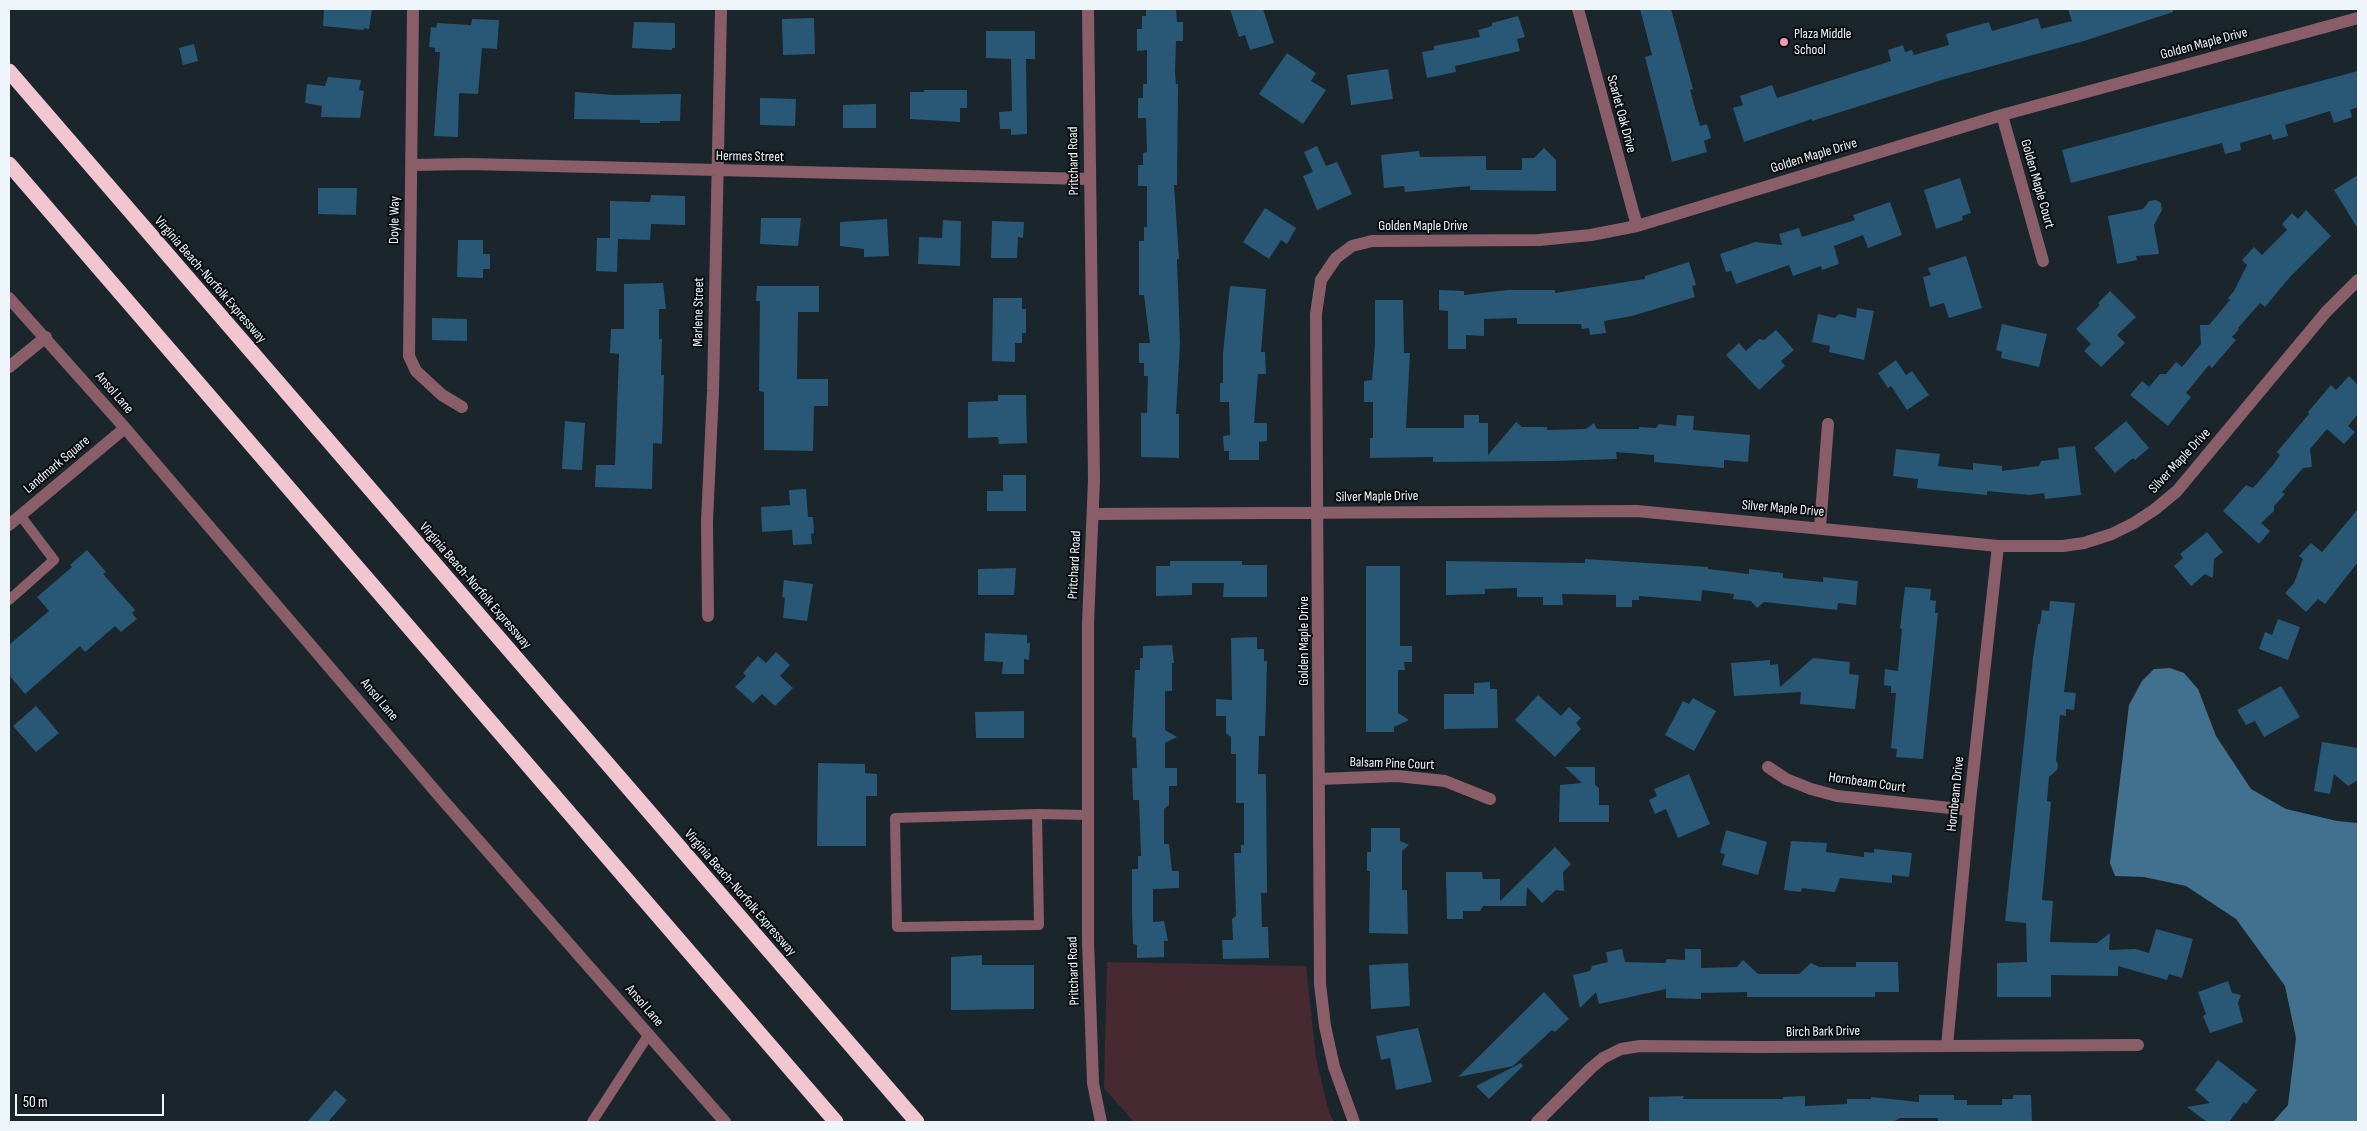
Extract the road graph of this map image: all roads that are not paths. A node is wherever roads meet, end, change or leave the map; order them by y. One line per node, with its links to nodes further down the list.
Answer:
1 (413, 9): 9 (street, Doyle Way)
2 (721, 9): 10 (street, Marlene Street)
3 (1088, 9): 11 (street, Pritchard Road)
4 (1578, 9): 12 (street, Scarlet Oak Drive)
5 (2358, 18): 7 (street, Golden Maple Drive)
6 (9, 71): 41 (highway, Virginia Beach-Norfolk Expressway)
7 (2002, 115): 12 (street, Golden Maple Drive); 13 (street, Golden Maple Court)
8 (9, 164): 40 (highway)
9 (411, 165): 10 (street, Hermes Street); 18 (street, Doyle Way)
10 (717, 171): 11 (street, Hermes Street); 28 (street, Marlene Street)
11 (1089, 179): 22 (street, Pritchard Road)
12 (1636, 226): 21 (street, Golden Maple Drive)
13 (2043, 261)
14 (2358, 280): 26 (street, Silver Maple Drive)
15 (9, 298): 16 (street, Ansol Lane)
16 (46, 337): 17 (street); 20 (street, Ansol Lane)
17 (9, 367)
18 (462, 407)
19 (1828, 424): 25 (street)
20 (125, 428): 23 (street, Landmark Square); 35 (street, Ansol Lane)
21 (1318, 512): 22 (street, Silver Maple Drive); 25 (street, Silver Maple Drive); 30 (street, Golden Maple Drive)
22 (1093, 514): 34 (street, Pritchard Road)
23 (20, 515): 24 (street, Landmark Square); 27 (lane)
24 (9, 525)
25 (1820, 527): 26 (street, Silver Maple Drive)
26 (1998, 546): 32 (street, Hornbeam Drive)
27 (9, 600)
28 (708, 616)
29 (1768, 767): 32 (street, Hornbeam Court)
30 (1319, 779): 31 (street, Balsam Pine Court); 43 (street, Golden Maple Drive)
31 (1490, 799)
32 (1969, 810): 37 (street, Hornbeam Drive)
33 (1037, 814): 33 (lane); 34 (lane)
34 (1088, 815): 42 (street, Pritchard Road)
35 (649, 1034): 38 (lane); 39 (street, Ansol Lane)
36 (2138, 1045): 37 (street, Birch Bark Drive)
37 (1947, 1046): 44 (street, Birch Bark Drive)
38 (592, 1122)
39 (725, 1122)
40 (836, 1122)
41 (917, 1122)
42 (1101, 1122)
43 (1354, 1122)
44 (1537, 1122)

